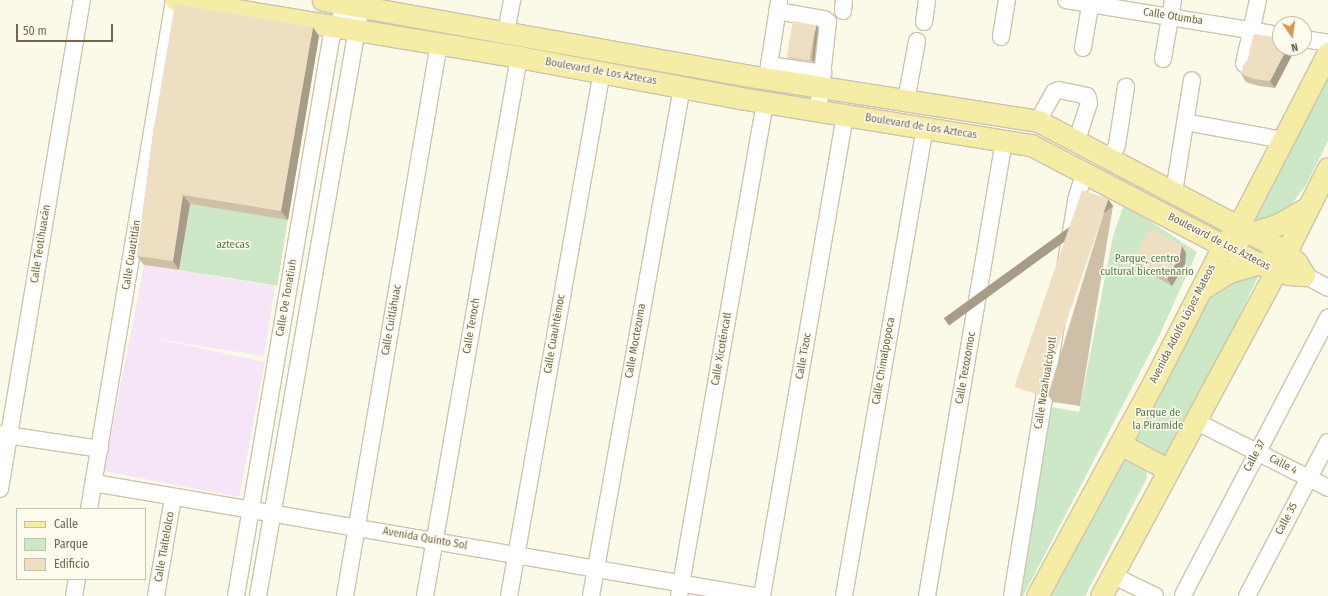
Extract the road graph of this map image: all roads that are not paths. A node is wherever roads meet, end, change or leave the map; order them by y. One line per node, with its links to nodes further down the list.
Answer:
1 (82, 0): 62 (street, Calle Teotihuacán)
2 (175, 0): 15 (main road, Boulevard de Los Aztecas); 65 (street, Calle Cuautitlán)
3 (322, 0): 11 (main road, Boulevard de Los Aztecas)
4 (512, 0): 18 (street)
5 (927, 0): 14 (street)
6 (1007, 0): 20 (street)
7 (1066, 0): 10 (street, Calle Otumba)
8 (1173, 0): 13 (street)
9 (1258, 0): 17 (street)
10 (1090, 2): 13 (street, Calle Otumba); 25 (street)
11 (359, 3): 15 (street, Calle De Tonatiuh); 16 (street, Calle De Tonatiuh); 18 (main road, Boulevard de Los Aztecas)
12 (781, 8): 31 (street); 33 (street)
13 (1170, 17): 17 (street, Calle Otumba); 28 (street)
14 (924, 22)
15 (336, 26): 16 (main road, Boulevard de Los Aztecas); 74 (street, Calle De Tonatiuh)
16 (359, 30): 23 (main road, Boulevard de Los Aztecas); 75 (street, Calle De Tonatiuh)
17 (1251, 30): 19 (street, Calle Otumba); 29 (street)
18 (506, 32): 32 (main road, Boulevard de Los Aztecas)
19 (1272, 34)
20 (1001, 37)
21 (1312, 40): 24 (street)
22 (917, 41): 38 (street)
23 (439, 43): 27 (main road, Boulevard de Los Aztecas); 76 (street, Calle Cuitláhuac)
24 (1328, 43)
25 (1083, 48)
26 (1328, 53): 46 (main road, Avenida Adolfo López Mateos)
27 (519, 57): 30 (main road, Boulevard de Los Aztecas); 77 (street, Calle Tenoch)
28 (1163, 59)
29 (1244, 64)
30 (602, 71): 35 (main road, Boulevard de Los Aztecas); 78 (street, Calle Cuauhtémoc)
31 (772, 72): 32 (main road, Boulevard de Los Aztecas); 33 (main road, Boulevard de Los Aztecas)
32 (744, 75): 37 (main road)
33 (822, 80): 38 (main road, Boulevard de Los Aztecas); 40 (street)
34 (1192, 80): 43 (street)
35 (682, 86): 37 (main road, Boulevard de Los Aztecas); 79 (street, Calle Moctezuma)
36 (1126, 86): 48 (street)
37 (740, 98): 39 (main road, Boulevard de Los Aztecas)
38 (906, 100): 42 (main road, Boulevard de Los Aztecas)
39 (765, 102): 40 (main road, Boulevard de Los Aztecas); 82 (street, Calle Xicoténcatl)
40 (818, 111): 41 (main road, Boulevard de Los Aztecas)
41 (846, 115): 44 (main road, Boulevard de Los Aztecas); 93 (street, Calle Tizoc)
42 (1038, 122): 47 (main road, Boulevard de Los Aztecas); 47 (street)
43 (1185, 122): 46 (street); 51 (street)
44 (925, 127): 45 (main road, Boulevard de Los Aztecas); 94 (street, Calle Chimalpopoca)
45 (1004, 140): 50 (main road, Boulevard de Los Aztecas); 95 (street, Calle Tezozomoc)
46 (1283, 140): 53 (main road, Avenida Adolfo López Mateos)
47 (1077, 141): 48 (main road, Boulevard de Los Aztecas)
48 (1110, 159): 51 (main road, Boulevard de Los Aztecas)
49 (1328, 168): 52 (main road)
50 (1085, 171): 54 (main road, Boulevard de Los Aztecas); 96 (street, Calle Nezahualcóyotl)
51 (1174, 192): 53 (main road, Boulevard de Los Aztecas)
52 (1307, 208): 53 (main road); 55 (main road)
53 (1242, 231): 54 (main road, Avenida Adolfo López Mateos); 55 (main road, Boulevard de Los Aztecas)
54 (1223, 246): 56 (main road, Boulevard de Los Aztecas); 59 (main road, Avenida Adolfo López Mateos)
55 (1281, 261): 56 (main road, Boulevard de Los Aztecas); 57 (main road, Boulevard de Los Aztecas); 61 (main road)
56 (1257, 263): 59 (main road)
57 (1304, 275): 58 (street)
58 (1328, 288)
59 (1201, 289): 64 (main road, Avenida Adolfo López Mateos)
60 (1328, 318): 66 (street, Calle 37)
61 (1195, 421): 66 (street, Calle 4); 67 (main road)
62 (4, 435): 65 (street); 71 (street, Calle Teotihuacán)
63 (1328, 442): 68 (street, Calle 35)
64 (1120, 444): 67 (main road); 97 (main road, Avenida Adolfo López Mateos)
65 (100, 449): 69 (street, Calle Cuautitlán)
66 (1257, 452): 68 (street, Calle 4); 83 (street, Calle 37)
67 (1169, 470): 80 (main road)
68 (1309, 478): 70 (street, Calle 4); 100 (street, Calle 35)
69 (94, 483): 72 (street, Avenida Quinto Sol); 73 (street, Calle Cuautitlán)
70 (1328, 488)
71 (0, 489)
72 (173, 498): 74 (street, Avenida Quinto Sol); 85 (street, Calle Tlaltelolco)
73 (89, 508)
74 (250, 509): 75 (street, Avenida Quinto Sol); 86 (street, Calle De Tonatiuh)
75 (272, 513): 76 (street, Avenida Quinto Sol); 87 (street, Calle De Tonatiuh)
76 (356, 527): 77 (street, Avenida Quinto Sol); 88 (street, Calle Cuitláhuac)
77 (434, 541): 78 (street, Avenida Quinto Sol); 89 (street, Calle Tenoch)
78 (516, 554): 79 (street, Avenida Quinto Sol); 90 (street, Calle Cuauhtémoc)
79 (595, 568): 82 (street, Avenida Quinto Sol); 91 (street, Calle Moctezuma)
80 (1112, 575): 98 (main road); 99 (street)
81 (77, 580): 84 (street)
82 (680, 590): 92 (street, Avenida Quinto Sol)
83 (1183, 595)
84 (74, 596)
85 (156, 596)
86 (236, 596)
87 (258, 596)
88 (345, 596)
89 (425, 596)
90 (509, 596)
91 (591, 596)
92 (756, 596)
93 (762, 596)
94 (844, 596)
95 (927, 596)
96 (1012, 596)
97 (1037, 596)
98 (1101, 596)
99 (1155, 596)
100 (1247, 596)

